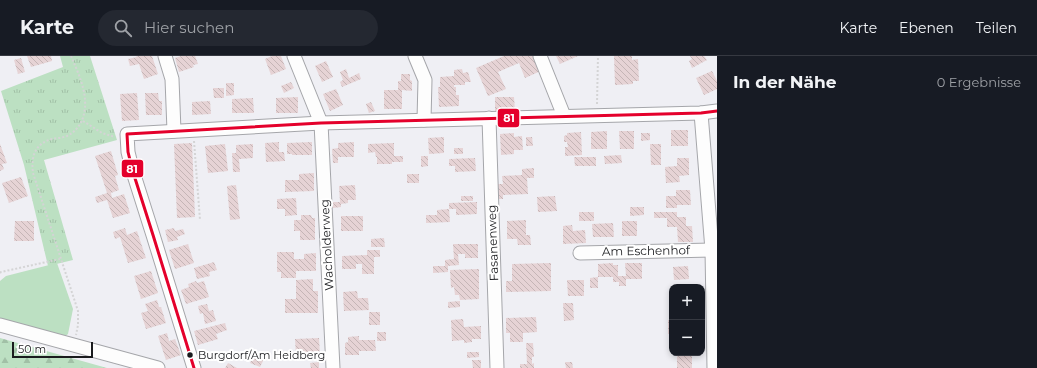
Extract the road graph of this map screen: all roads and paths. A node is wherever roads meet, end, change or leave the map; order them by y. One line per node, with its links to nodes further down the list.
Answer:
1 (72, 56): 13 (path)
2 (165, 56): 16 (street)
3 (294, 56): 14 (street, Wacholderweg)
4 (415, 56): 12 (street)
5 (540, 56): 10 (street)
6 (598, 56): 9 (path)
7 (717, 111): 8 (street)
8 (702, 113): 9 (street); 19 (street)
9 (597, 115): 10 (street)
10 (564, 116): 11 (street)
11 (489, 118): 12 (street); 28 (street, Fasanenweg)
12 (424, 120): 14 (street)
13 (83, 121): 17 (path); 21 (path)
14 (321, 123): 15 (street); 27 (street, Wacholderweg)
15 (194, 130): 16 (street); 18 (path)
16 (174, 131): 17 (street)
17 (127, 134): 26 (street)
18 (200, 220)
19 (712, 250): 20 (street, Am Eschenhof); 29 (street)
20 (580, 253)
21 (60, 259): 22 (path); 24 (path)
22 (0, 273)
23 (0, 325): 24 (street)
24 (73, 345): 25 (street)
25 (158, 368)
26 (194, 368)
27 (333, 368)
28 (498, 368)
29 (714, 368)

